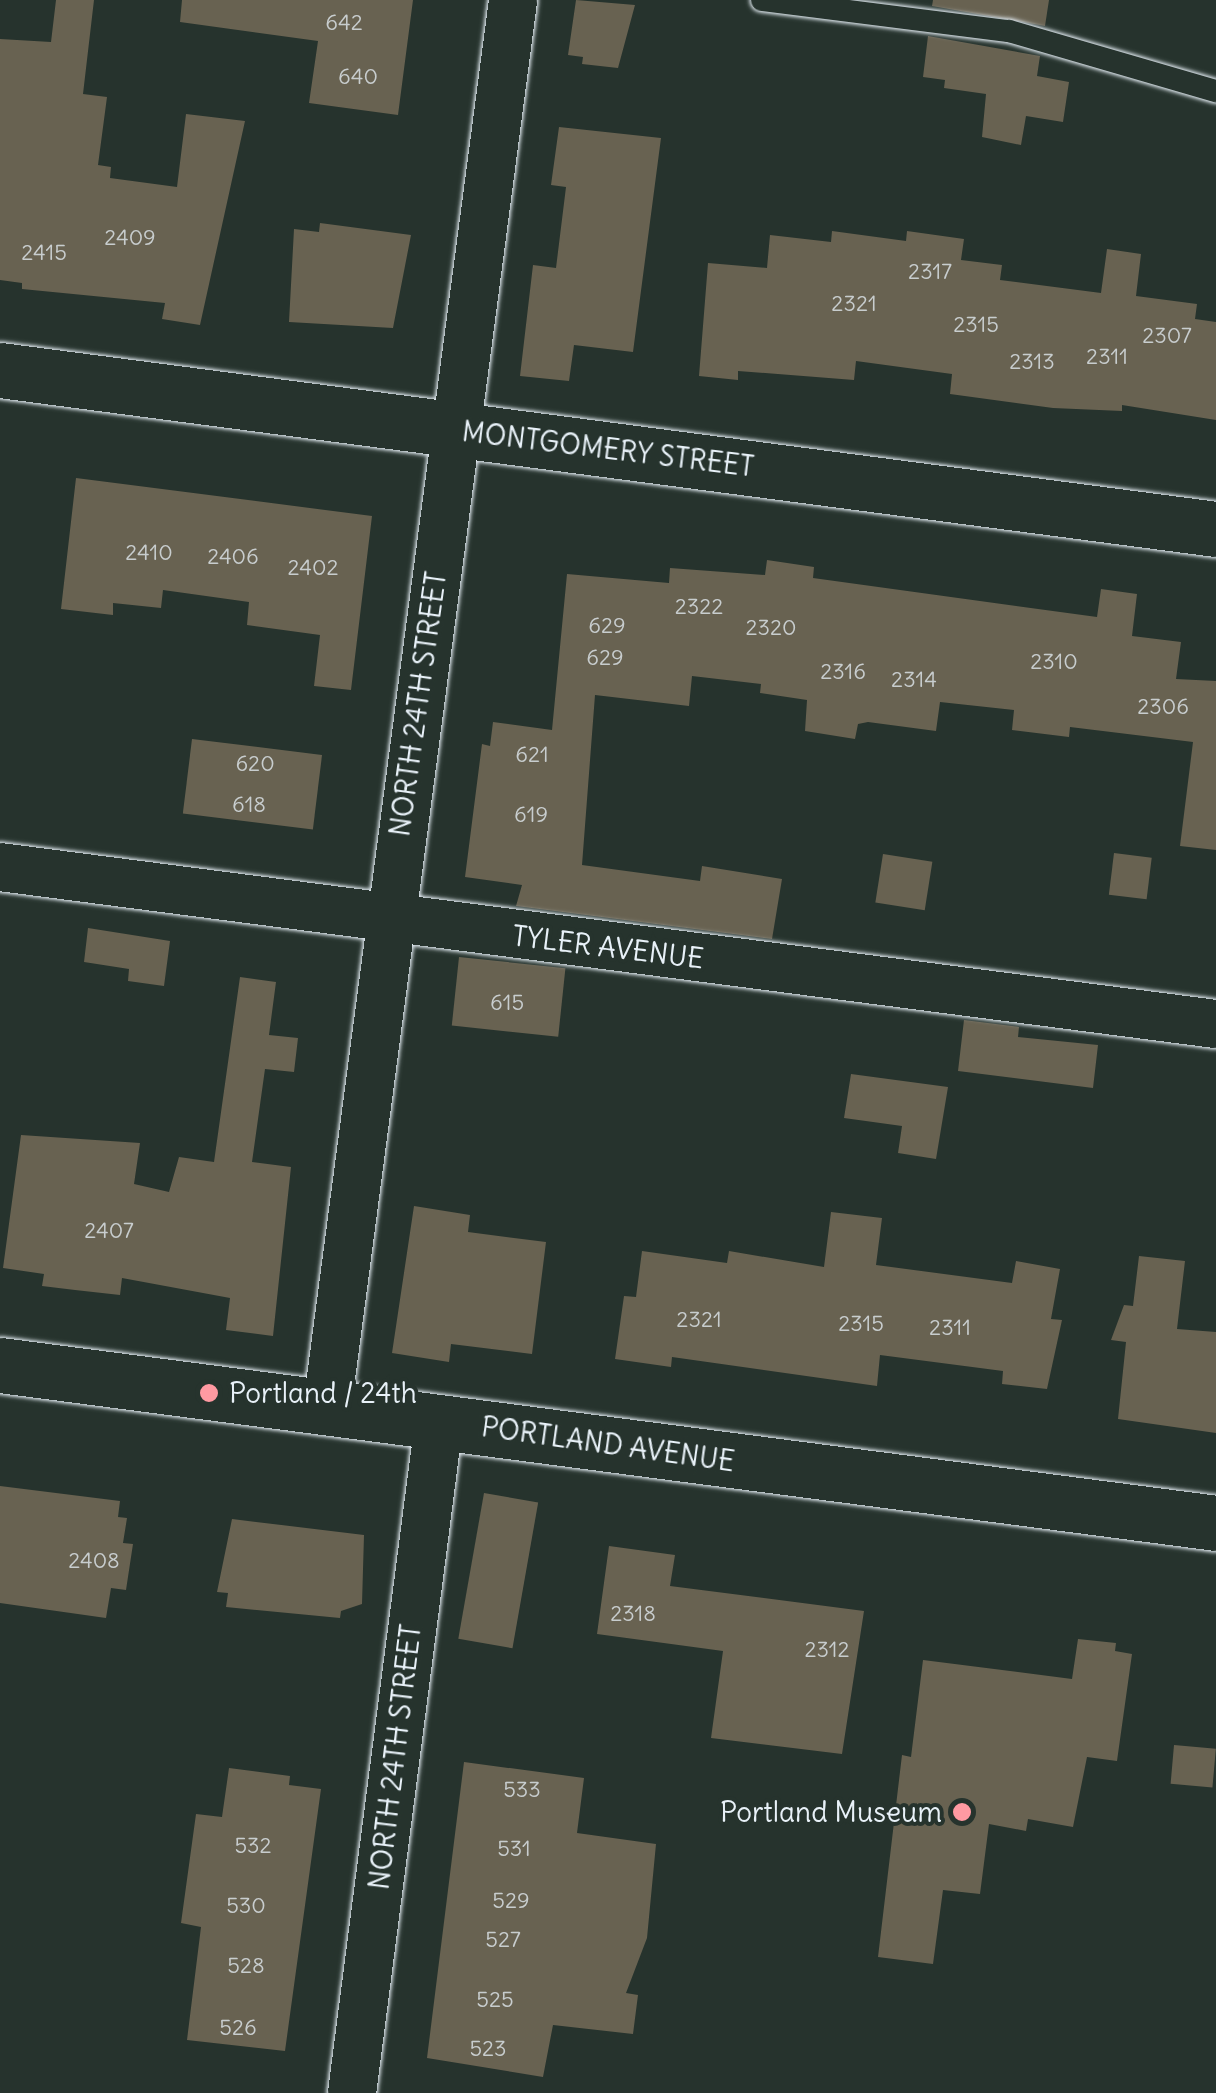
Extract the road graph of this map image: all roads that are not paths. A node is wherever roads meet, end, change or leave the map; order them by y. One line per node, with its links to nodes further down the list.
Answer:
1 (513, 0): 5 (street, NORTH 24TH STREET)
2 (762, 0): 3 (lane)
3 (1216, 91)
4 (0, 370): 5 (street, MONTGOMERY STREET)
5 (455, 430): 6 (street, MONTGOMERY STREET); 8 (street, NORTH 24TH STREET)
6 (1216, 528)
7 (0, 867): 8 (street, TYLER AVENUE)
8 (390, 919): 9 (street, TYLER AVENUE); 11 (street, NORTH 24TH STREET)
9 (1216, 1024)
10 (0, 1365): 11 (street, PORTLAND AVENUE)
11 (326, 1408): 12 (street, PORTLAND AVENUE)
12 (439, 1422): 13 (street, PORTLAND AVENUE); 14 (street, NORTH 24TH STREET)
13 (1216, 1523)
14 (352, 2093)

